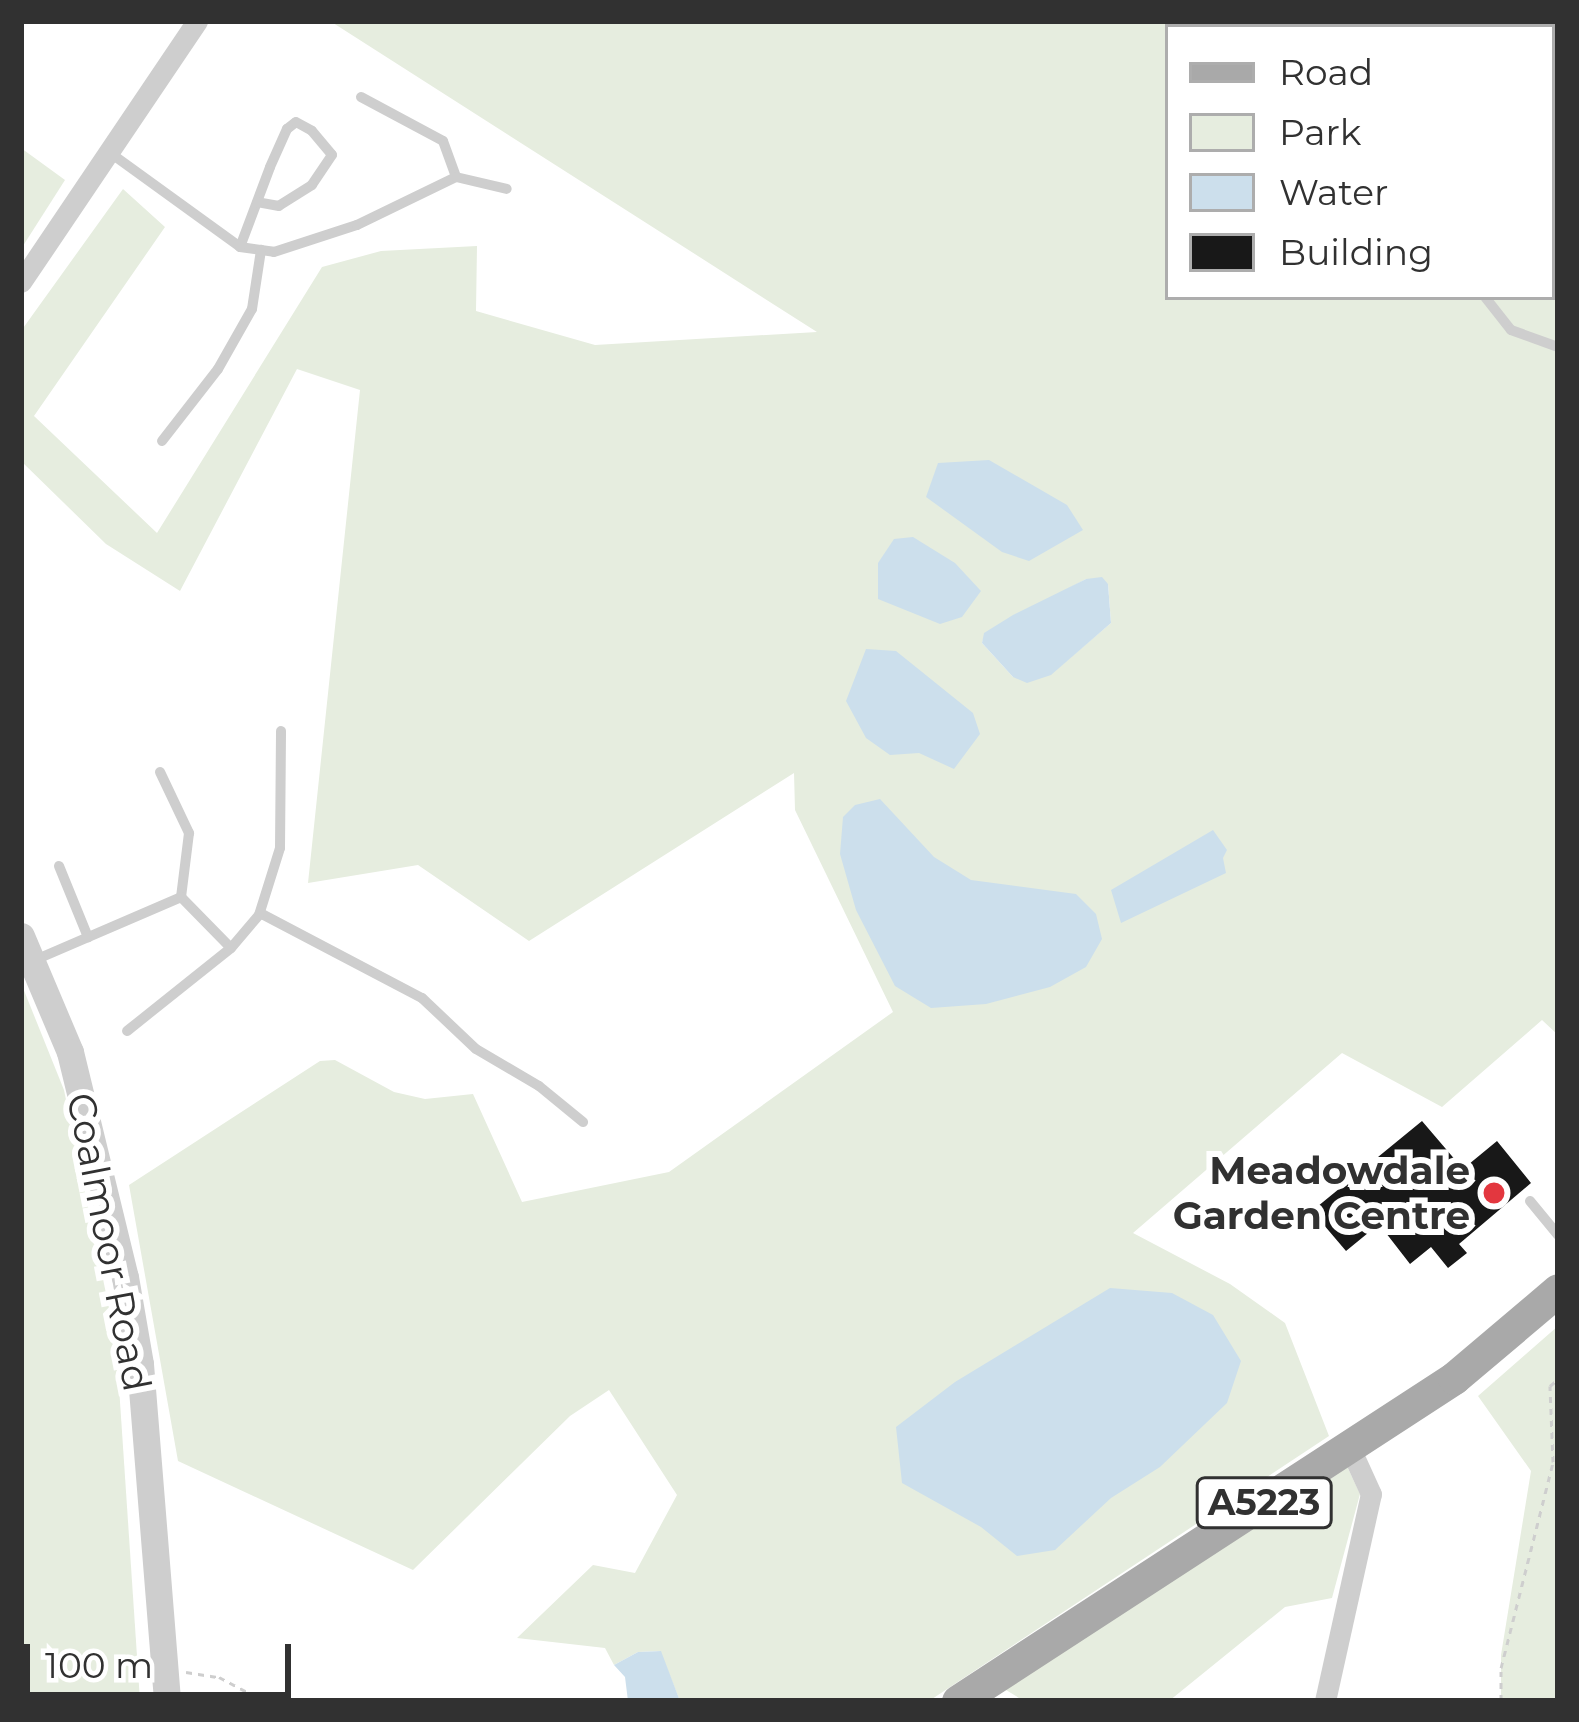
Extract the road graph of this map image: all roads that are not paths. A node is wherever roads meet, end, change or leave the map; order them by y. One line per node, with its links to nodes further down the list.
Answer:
1 (197, 21): 3 (street)
2 (361, 97): 4 (lane)
3 (109, 152): 7 (lane); 9 (street)
4 (456, 177): 5 (lane); 8 (lane)
5 (507, 189)
6 (257, 202): 6 (lane); 7 (lane)
7 (239, 247): 8 (lane)
8 (260, 250): 12 (lane)
9 (21, 282)
10 (1487, 300): 11 (lane)
11 (1558, 347)
12 (162, 441)
13 (281, 731): 17 (lane)
14 (160, 772): 16 (lane)
15 (59, 866): 18 (lane)
16 (181, 897): 18 (lane); 20 (lane)
17 (260, 913): 20 (lane); 22 (lane)
18 (88, 937): 19 (lane)
19 (28, 948): 27 (street, Coalmoor Road)
20 (231, 948): 21 (lane)
21 (127, 1031)
22 (583, 1122)
23 (1530, 1201): 24 (lane)
24 (1558, 1235)
25 (1558, 1290): 26 (main road, A5223)
26 (1350, 1448): 28 (main road, A5223); 29 (street)
27 (167, 1701)
28 (958, 1701)
29 (1325, 1701)

